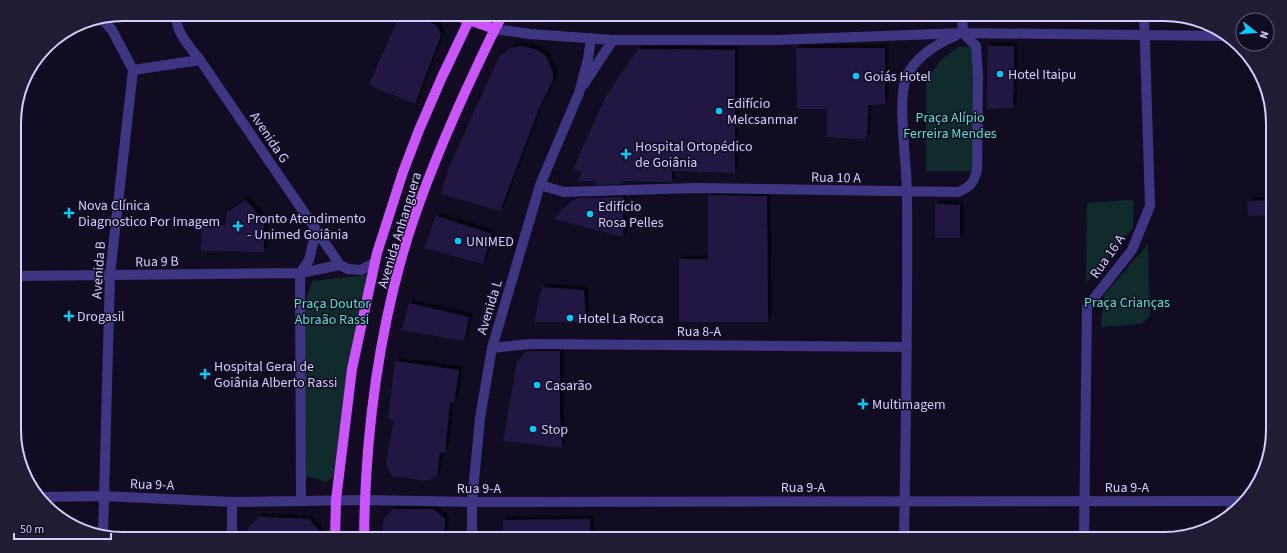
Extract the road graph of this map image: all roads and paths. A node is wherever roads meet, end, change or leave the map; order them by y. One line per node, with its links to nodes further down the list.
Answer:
1 (176, 21): 14 (street, Avenida G)
2 (469, 21): 20 (main road, Avenida Anhanguera)
3 (477, 21): 8 (main road)
4 (499, 21): 8 (main road, Avenida Anhanguera)
5 (962, 21): 9 (street)
6 (1144, 21): 10 (street, Rua 16 A)
7 (105, 23): 15 (street)
8 (494, 29): 12 (street); 32 (main road, Avenida Anhanguera)
9 (962, 33): 10 (street); 13 (street); 18 (street); 18 (street, Rua 10 A)
10 (1144, 36): 11 (street); 34 (street, Rua 16 A)
11 (1217, 36)
12 (591, 38): 13 (street); 16 (street, Avenida L)
13 (613, 40): 16 (street, Avenida L)
14 (200, 60): 15 (street); 19 (street, Avenida G)
15 (133, 70): 24 (street, Avenida B)
16 (579, 93): 17 (street, Avenida L)
17 (540, 185): 18 (street, Rua 10 A); 28 (street, Avenida L)
18 (907, 192): 27 (street)
19 (316, 231): 21 (street, Avenida G); 23 (street)
20 (374, 263): 22 (street); 26 (main road, Avenida Anhanguera)
21 (340, 265): 22 (street); 23 (street, Rua 9 B)
22 (361, 270): 26 (street)
23 (300, 273): 24 (street, Rua 9 B); 33 (street)
24 (110, 275): 25 (street, Rua 9 B); 29 (street, Avenida B)
25 (21, 276)
26 (371, 278): 31 (main road, Avenida Anhanguera)
27 (907, 347): 28 (street, Rua 8-A); 38 (street)
28 (492, 348): 37 (street, Avenida L)
29 (103, 496): 30 (street, Rua 9-A); 36 (street, Rua 9-A); 39 (street, Avenida B)
30 (46, 497)
31 (336, 500): 32 (street, Rua 9-A); 33 (street, Rua 9-A); 41 (main road, Avenida Anhanguera)
32 (365, 500): 37 (street, Rua 9-A); 42 (main road, Avenida Anhanguera)
33 (301, 501): 36 (street, Rua 9-A)
34 (1084, 501): 35 (street, Rua 9-A); 38 (street, Rua 9-A); 45 (street, Rua 16 A)
35 (1236, 501)
36 (232, 502): 40 (street)
37 (472, 502): 38 (street, Rua 9-A); 43 (street, Avenida L)
38 (905, 502): 44 (street)
39 (103, 530)
40 (232, 532)
41 (335, 532)
42 (364, 532)
43 (472, 532)
44 (904, 532)
45 (1084, 532)

